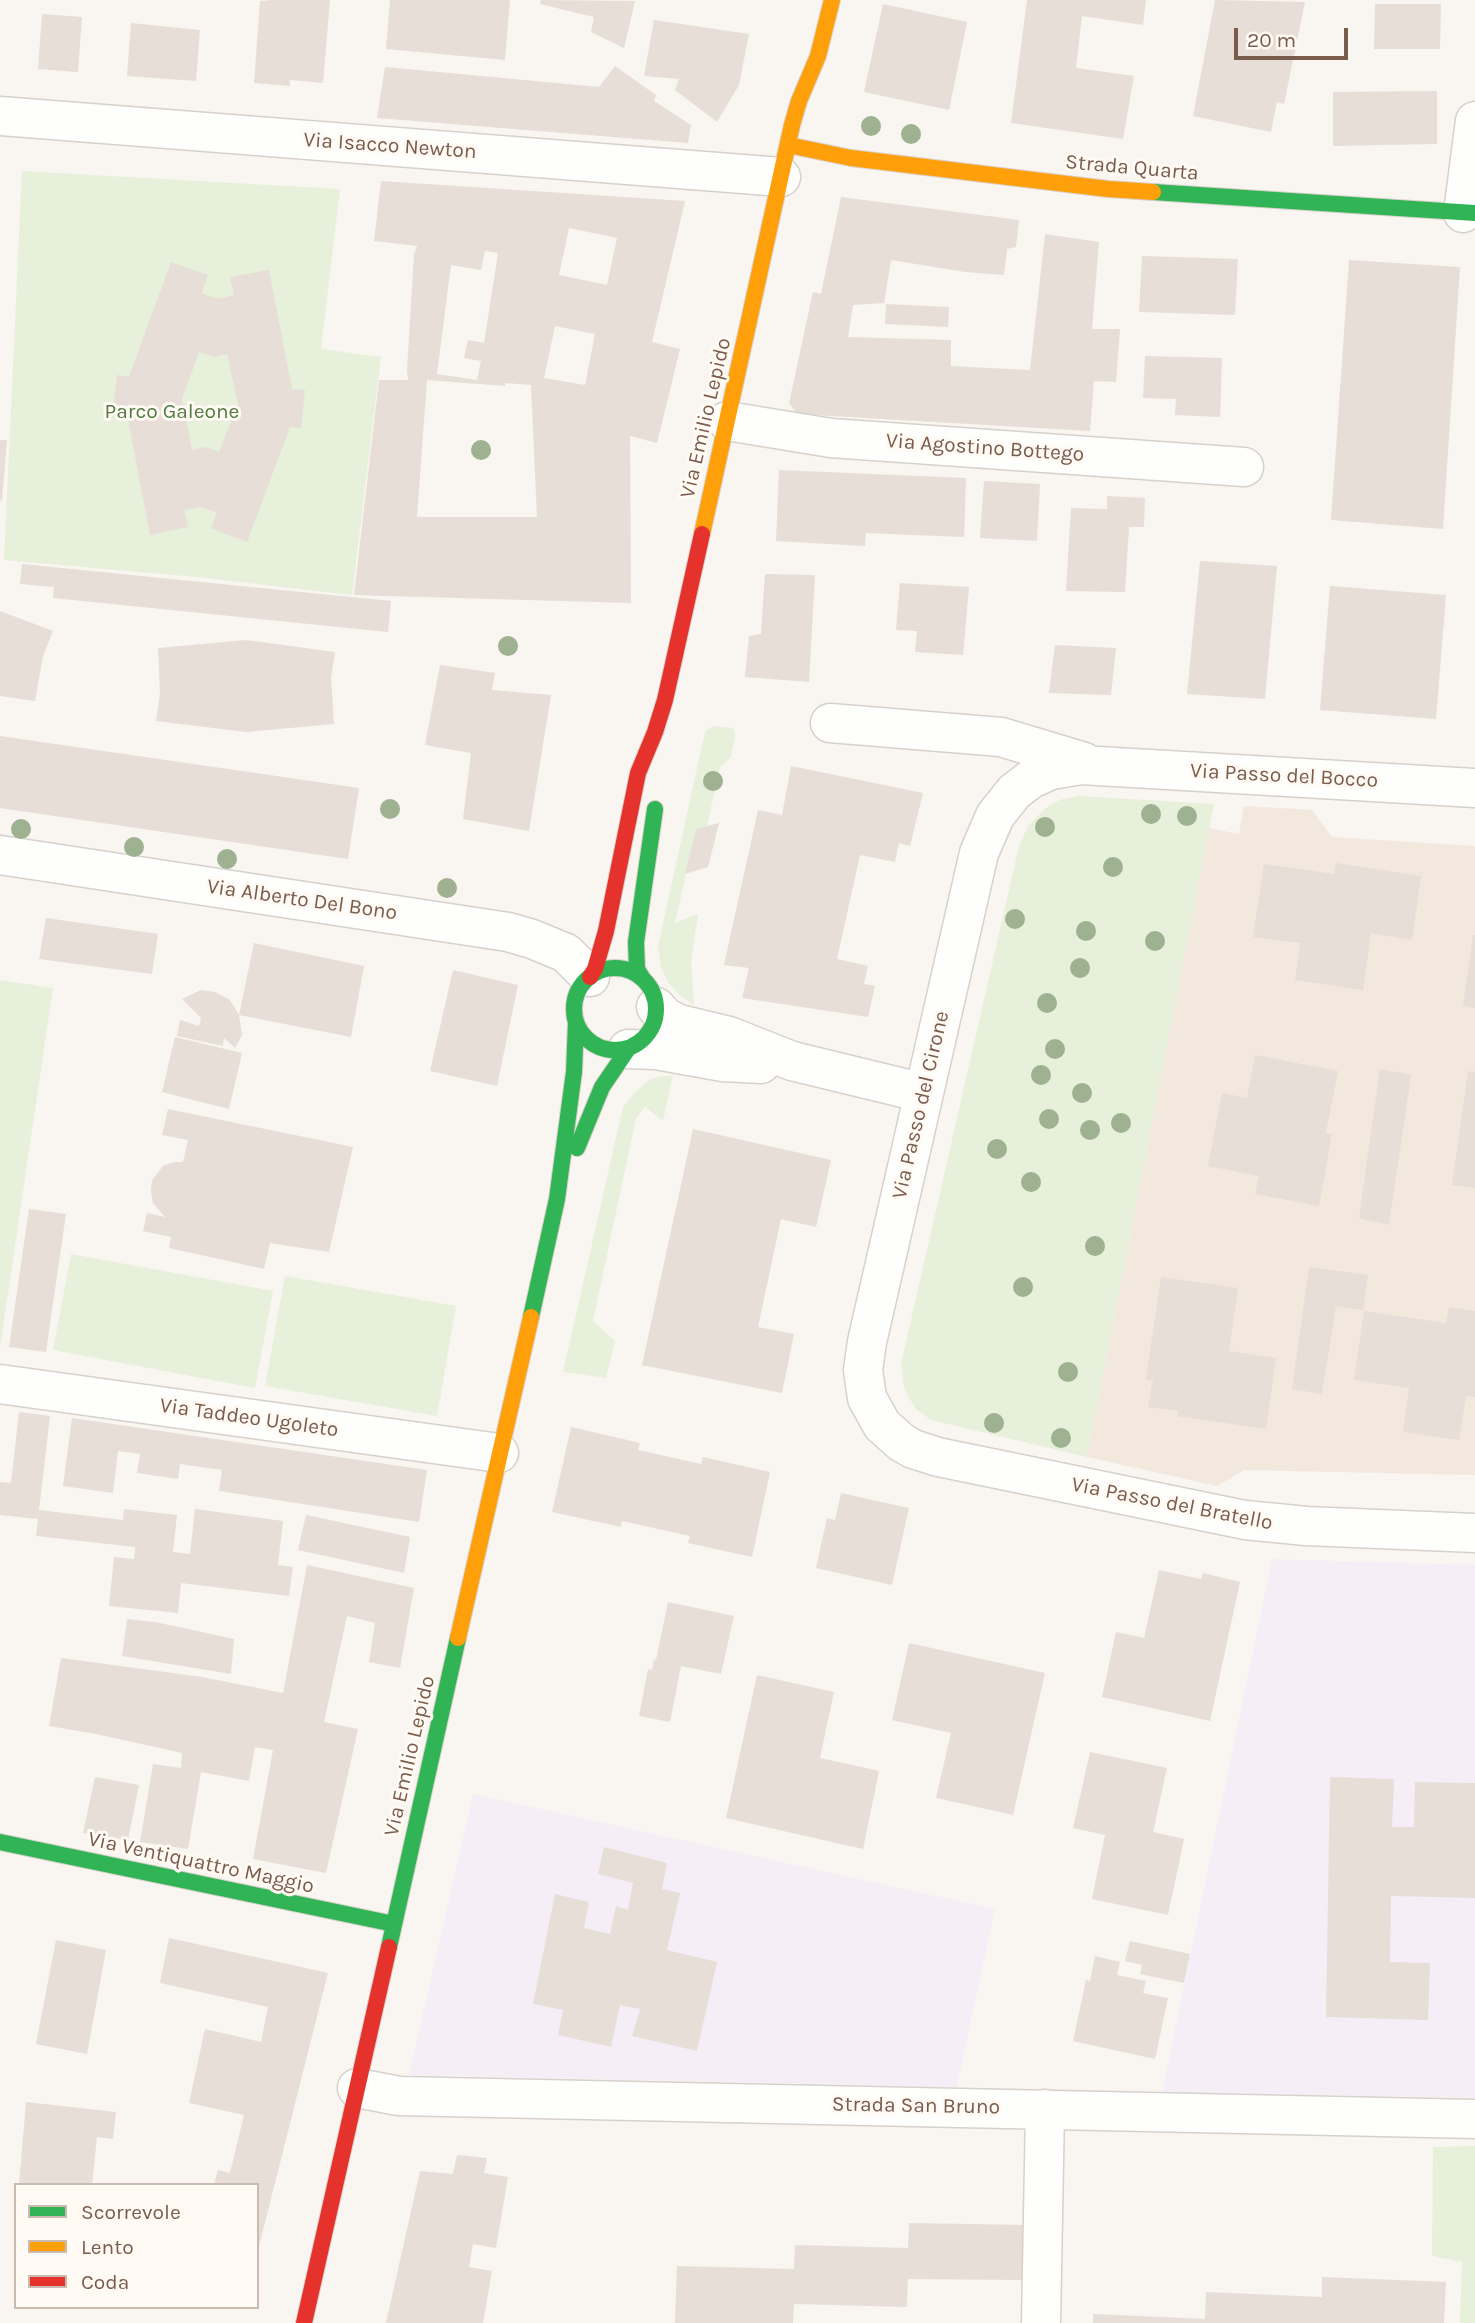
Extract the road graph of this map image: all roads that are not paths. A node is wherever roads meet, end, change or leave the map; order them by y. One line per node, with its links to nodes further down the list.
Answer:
1 (832, 0): 5 (main road)
2 (797, 65): 5 (main road)
3 (0, 116): 6 (street, Via Isacco Newton)
4 (1475, 121): 7 (street)
5 (792, 125): 6 (main road, Via Emilio Lepido)
6 (784, 161): 7 (main road, Strada Quarta); 8 (main road, Via Emilio Lepido)
7 (1469, 213)
8 (727, 421): 9 (street, Via Agostino Bottego); 10 (main road, Via Emilio Lepido)
9 (1244, 467)
10 (665, 700): 12 (main road, Via Emilio Lepido); 18 (main road, Via Emilio Lepido)
11 (830, 723): 13 (street, Via Passo del Bocco)
12 (662, 756)
13 (1092, 765): 14 (street, Via Passo del Bocco); 16 (street, Via Passo del Bocco)
14 (1475, 788)
15 (658, 789): 19 (main road)
16 (1014, 792): 23 (street, Via Passo del Cirone)
17 (0, 855): 18 (street, Via Alberto Del Bono)
18 (590, 977): 19 (main road); 20 (main road, Via Emilio Lepido)
19 (649, 993): 21 (main road, Via Emilio Lepido); 22 (street)
20 (576, 1022): 21 (main road); 24 (main road, Via Emilio Lepido)
21 (628, 1049): 22 (street); 24 (main road, Via Emilio Lepido)
22 (819, 1068): 23 (street)
23 (924, 1093): 26 (street, Via Passo del Cirone)
24 (557, 1199): 27 (main road, Via Emilio Lepido)
25 (0, 1384): 27 (street, Via Taddeo Ugoleto)
26 (882, 1425): 28 (street, Via Passo del Bratello)
27 (499, 1453): 30 (main road, Via Emilio Lepido)
28 (1475, 1533)
29 (0, 1842): 30 (main road, Via Ventiquattro Maggio)
30 (394, 1924): 31 (main road, Via Emilio Lepido)
31 (357, 2088): 32 (street, Strada San Bruno); 34 (main road, Via Emilio Lepido)
32 (1045, 2109): 33 (street, Strada San Bruno); 35 (street)
33 (1475, 2119)
34 (304, 2323)
35 (1041, 2323)

